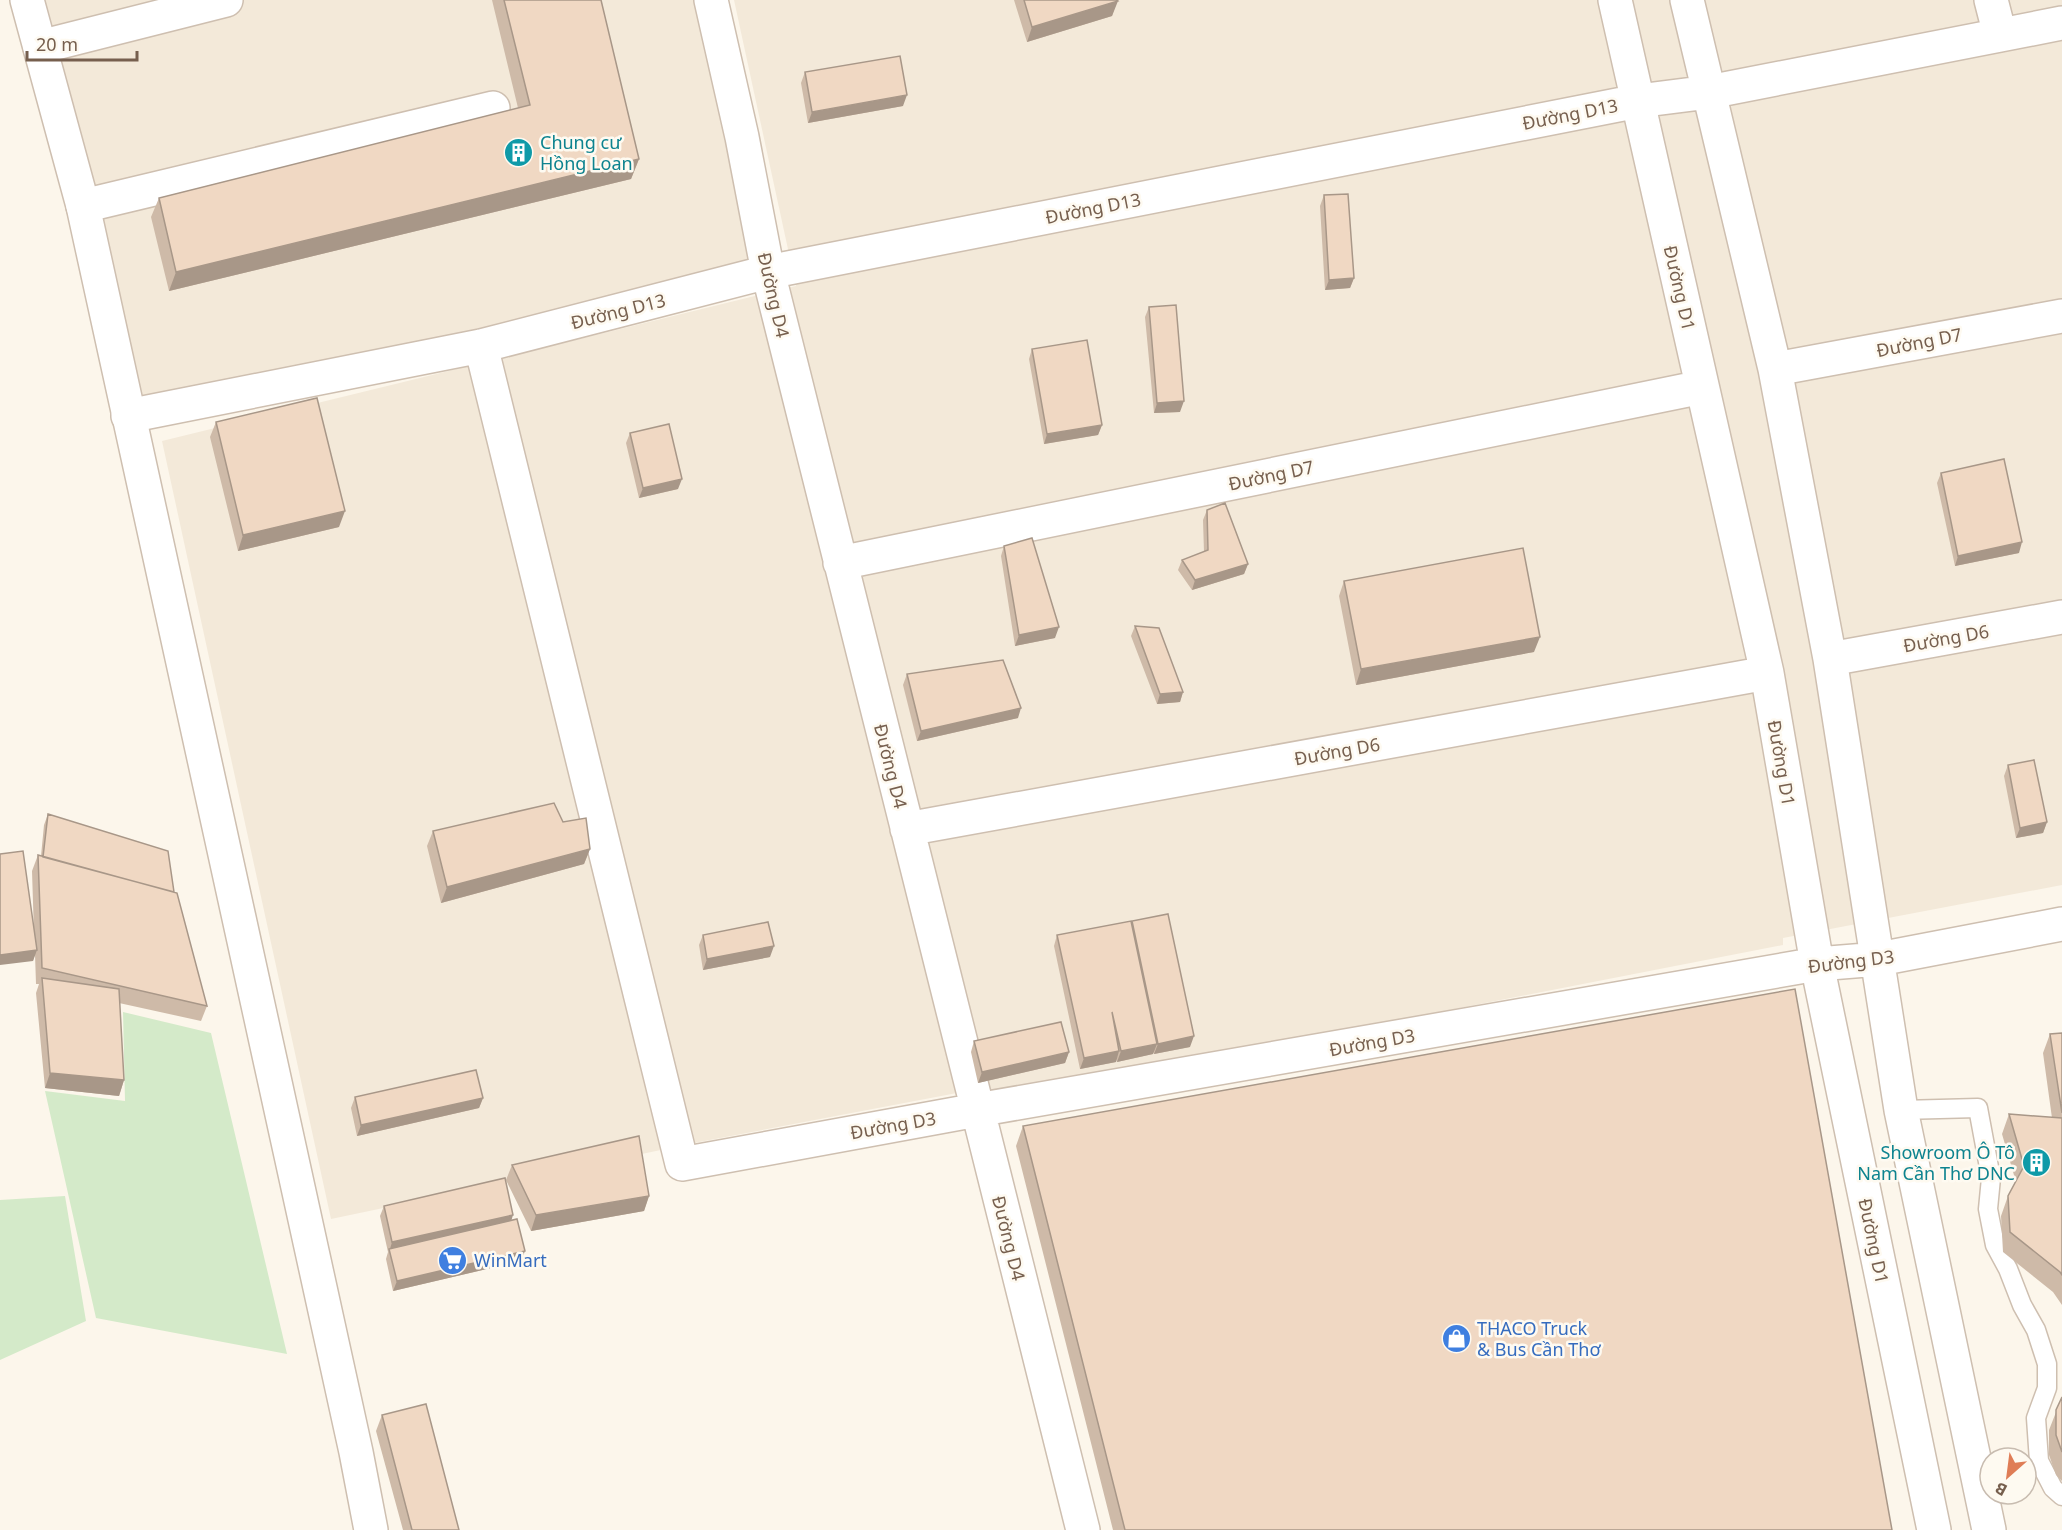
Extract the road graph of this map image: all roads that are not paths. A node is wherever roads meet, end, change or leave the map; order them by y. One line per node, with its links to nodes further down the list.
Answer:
1 (27, 0): 9 (street)
2 (226, 0): 9 (street)
3 (711, 0): 14 (street, Đường D4)
4 (1615, 0): 11 (street, Đường D1)
5 (1687, 0): 10 (street)
6 (1992, 0): 8 (street)
7 (2062, 23): 8 (street, Đường D13)
8 (2000, 35): 10 (street, Đường D13)
9 (40, 47): 13 (street)
10 (1709, 92): 11 (street, Đường D13); 17 (street)
11 (1638, 101): 14 (street, Đường D13); 18 (street, Đường D1)
12 (493, 108): 13 (street)
13 (83, 206): 19 (street)
14 (768, 272): 16 (street, Đường D13); 20 (street, Đường D4)
15 (2062, 316): 17 (street, Đường D7)
16 (481, 346): 19 (street, Đường D13); 28 (street, Đường D3)
17 (1775, 369): 22 (street)
18 (1702, 387): 20 (street, Đường D7); 23 (street, Đường D1)
19 (128, 416): 30 (street)
20 (840, 563): 24 (street, Đường D4)
21 (2062, 617): 22 (street, Đường D6)
22 (1830, 659): 26 (street)
23 (1767, 673): 24 (street, Đường D6); 27 (street, Đường D1)
24 (907, 829): 28 (street, Đường D4)
25 (2062, 924): 26 (street, Đường D3)
26 (1879, 959): 27 (street, Đường D3); 29 (street)
27 (1817, 964): 28 (street, Đường D3); 35 (street, Đường D1)
28 (977, 1110): 34 (street, Đường D4)
29 (1901, 1110): 31 (lane); 36 (street)
30 (356, 1452): 32 (street); 33 (street)
31 (2062, 1496)
32 (349, 1530)
33 (371, 1530)
34 (1083, 1530)
35 (1934, 1530)
36 (1989, 1530)

